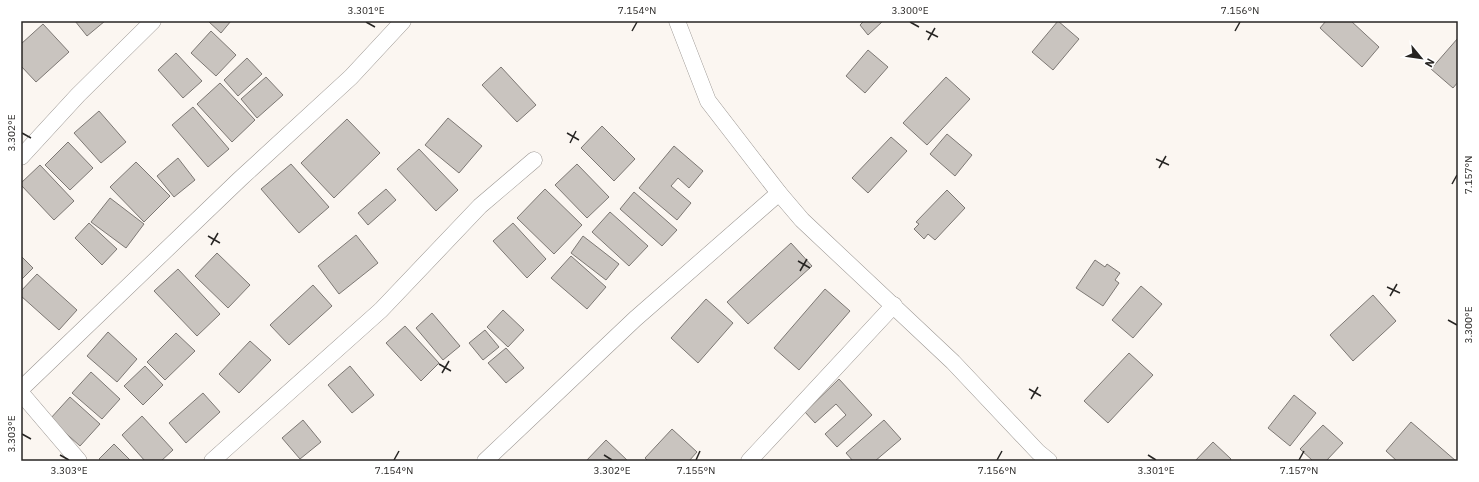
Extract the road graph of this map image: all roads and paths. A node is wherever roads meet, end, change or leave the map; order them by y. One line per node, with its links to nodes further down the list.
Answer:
1 (153, 21): 4 (street)
2 (403, 21): 8 (street)
3 (677, 21): 6 (street)
4 (21, 157)
5 (534, 160): 11 (street)
6 (779, 193): 7 (street); 12 (street)
7 (894, 305): 13 (street); 14 (street)
8 (21, 390)
9 (21, 393): 10 (street)
10 (79, 461)
11 (212, 461)
12 (484, 461)
13 (749, 461)
14 (1049, 461)

